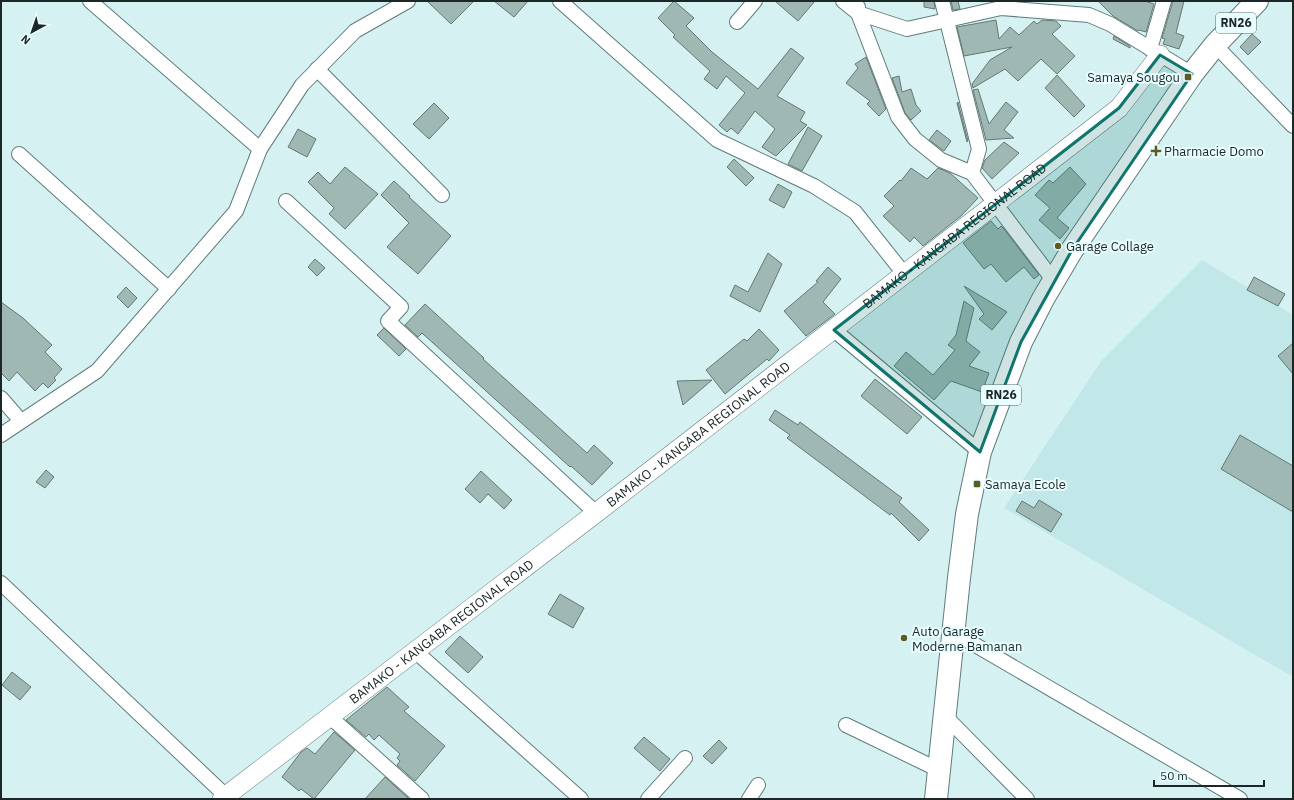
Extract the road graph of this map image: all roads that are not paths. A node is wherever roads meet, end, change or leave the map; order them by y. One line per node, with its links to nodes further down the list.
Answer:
1 (90, 1): 17 (street)
2 (408, 1): 14 (street)
3 (560, 1): 23 (street)
4 (755, 1): 11 (street)
5 (844, 1): 9 (street)
6 (942, 1): 10 (street)
7 (1164, 1): 13 (street)
8 (1257, 1): 12 (main road, RN26)
9 (858, 7): 10 (street); 19 (street)
10 (946, 21): 13 (street); 19 (street)
11 (737, 22)
12 (1215, 45): 15 (main road, RN26); 16 (street)
13 (1155, 52): 15 (street); 22 (street, BAMAKO - KANGABA REGIONAL ROAD)
14 (317, 69): 17 (street); 20 (street)
15 (1192, 74): 24 (main road, RN26)
16 (1292, 121)
17 (260, 149): 25 (street)
18 (19, 154): 25 (street)
19 (972, 173): 22 (street)
20 (442, 195)
21 (286, 201): 31 (street)
22 (996, 204): 23 (street, BAMAKO - KANGABA REGIONAL ROAD); 24 (street)
23 (905, 275): 26 (street, BAMAKO - KANGABA REGIONAL ROAD)
24 (1054, 281): 30 (main road, RN26)
25 (168, 289): 28 (street)
26 (834, 330): 30 (street); 31 (street, BAMAKO - KANGABA REGIONAL ROAD)
27 (1, 398): 28 (street)
28 (21, 421): 29 (street)
29 (1, 435)
30 (980, 452): 33 (main road, RN26)
31 (596, 513): 34 (street, BAMAKO - KANGABA REGIONAL ROAD)
32 (1, 583): 42 (street)
33 (953, 632): 35 (main road, RN26); 50 (street)
34 (415, 651): 36 (street, BAMAKO - KANGABA REGIONAL ROAD); 44 (street)
35 (944, 715): 39 (main road, RN26); 40 (street)
36 (329, 716): 42 (street, BAMAKO - KANGABA REGIONAL ROAD); 43 (street)
37 (846, 724): 39 (street)
38 (684, 758): 45 (street)
39 (939, 770): 47 (main road, RN26)
40 (1011, 783): 48 (street); 49 (street)
41 (758, 785): 46 (street)
42 (224, 797)
43 (422, 799)
44 (581, 799)
45 (648, 799)
46 (749, 799)
47 (936, 799)
48 (1027, 799)
49 (1038, 799)
50 (1240, 799)

